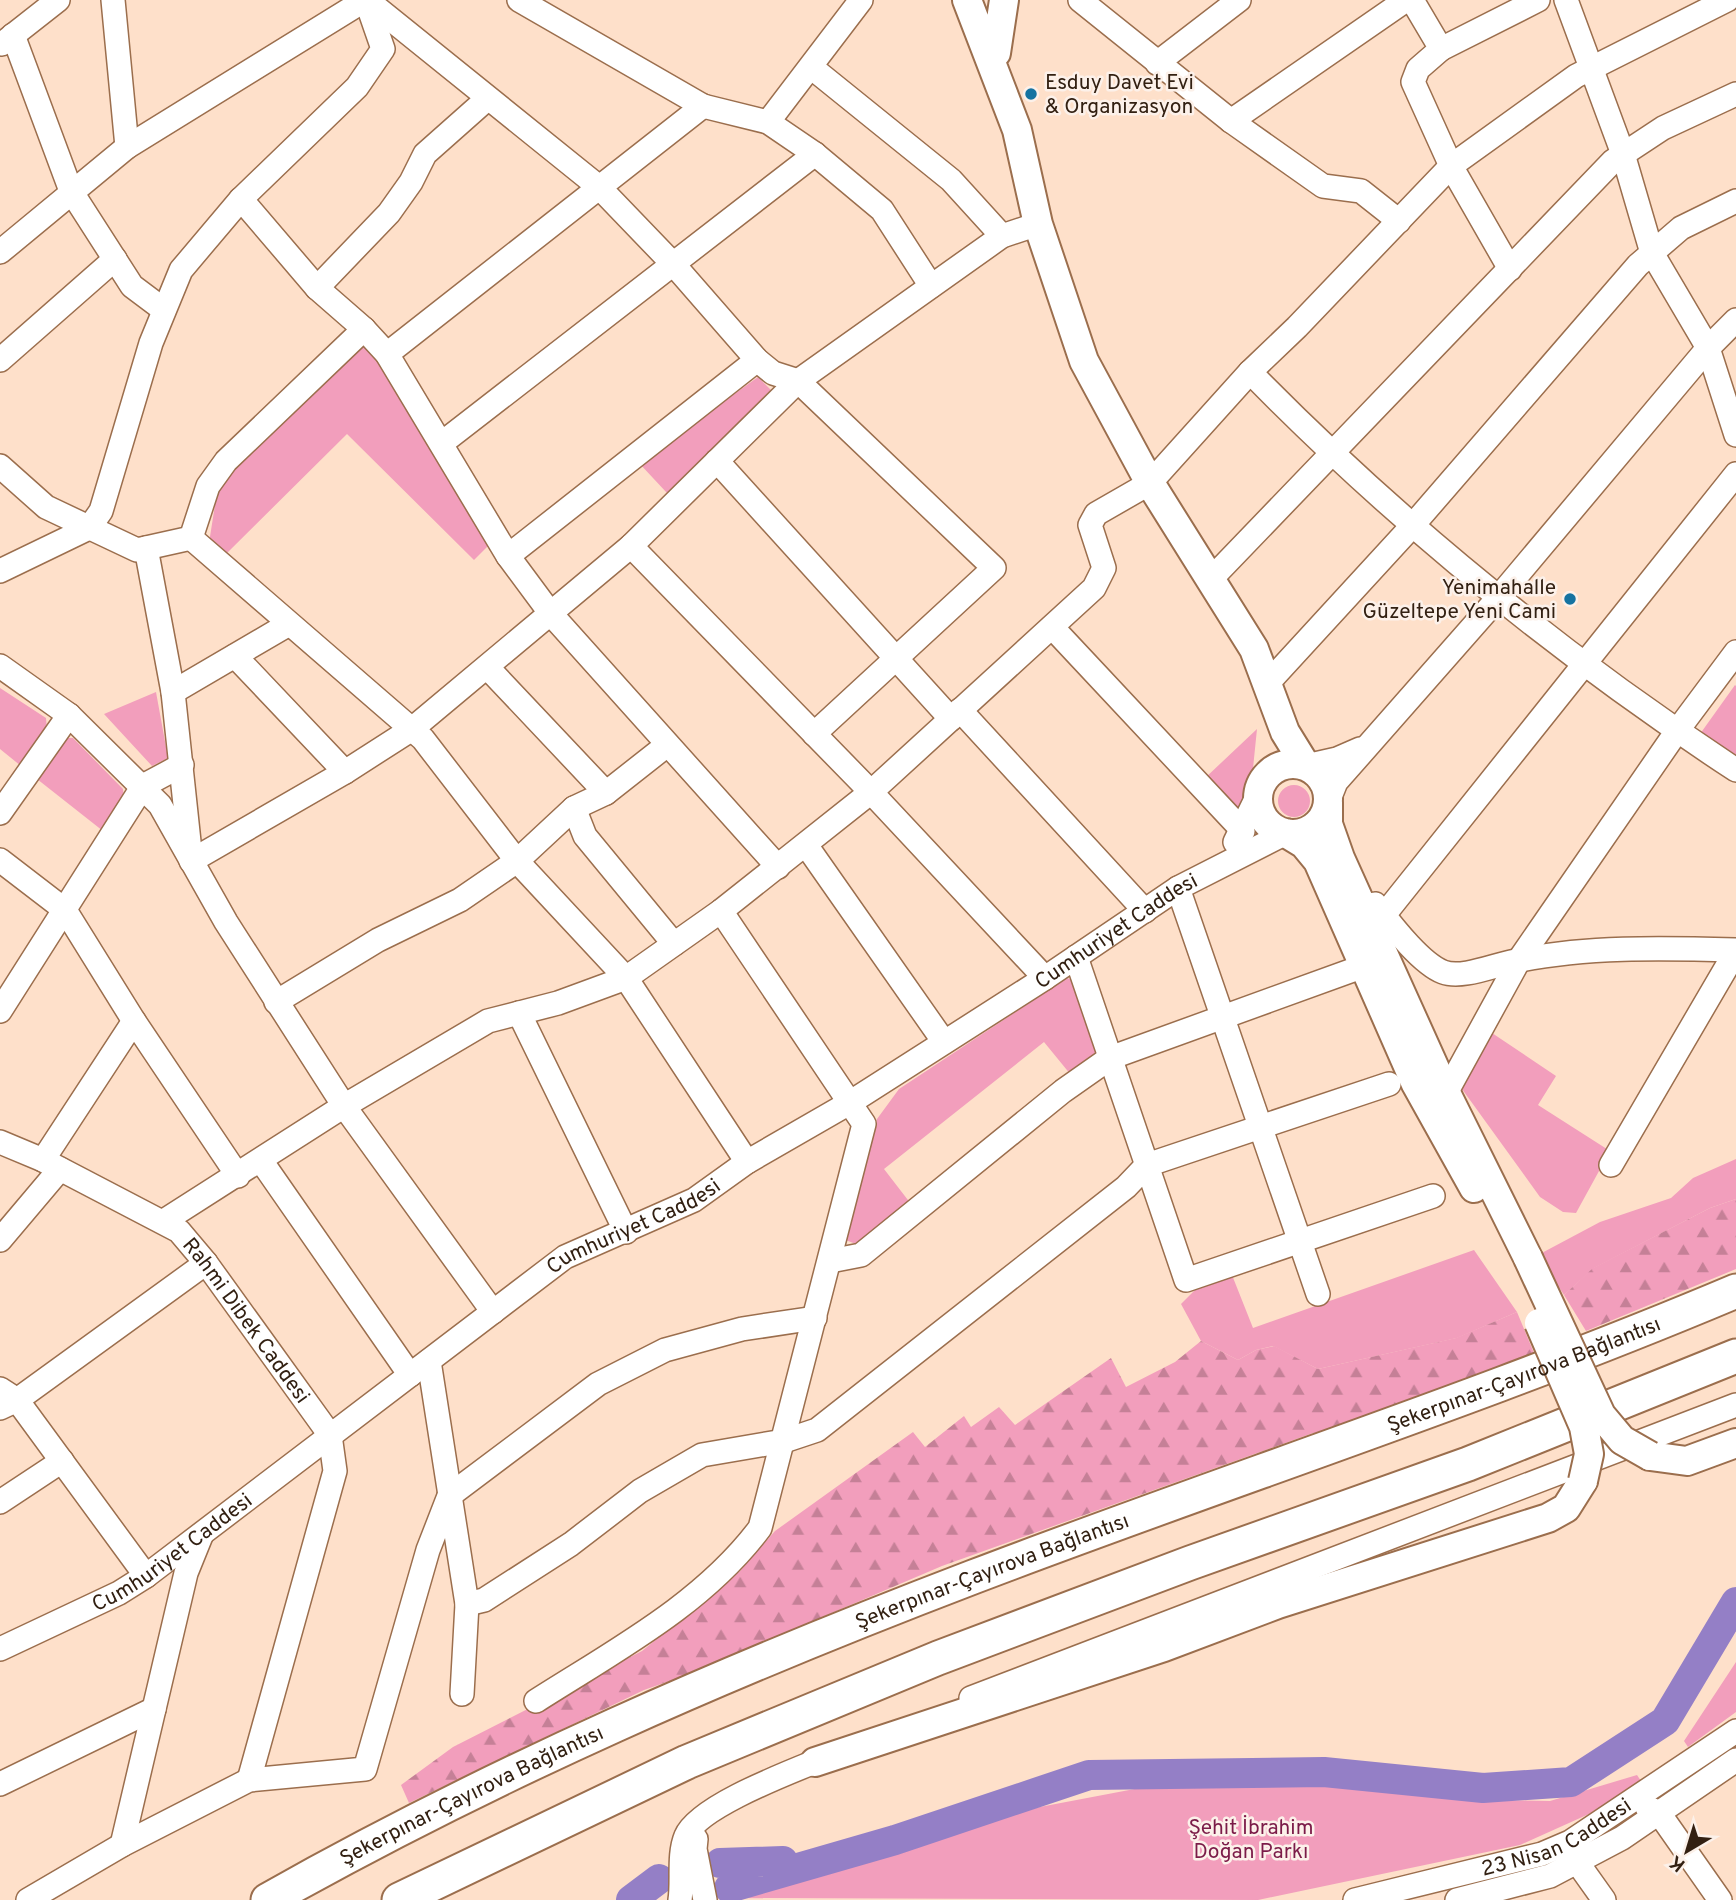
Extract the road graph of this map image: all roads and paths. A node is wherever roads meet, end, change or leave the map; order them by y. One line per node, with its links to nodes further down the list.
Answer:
1 (58, 0): 16 (street)
2 (113, 0): 28 (street)
3 (366, 0): 24 (street); 28 (street); 34 (street)
4 (519, 0): 25 (street)
5 (861, 0): 20 (street)
6 (946, 0): 15 (main road)
7 (1004, 0): 18 (main road)
8 (1080, 0): 19 (street)
9 (1239, 0): 19 (street)
10 (1406, 0): 26 (street)
11 (1412, 0): 17 (street)
12 (1538, 0): 17 (street)
13 (1566, 0): 21 (street)
14 (1727, 0): 21 (street)
15 (974, 7): 18 (main road); 22 (main road)
16 (6, 41): 33 (street)
17 (1441, 49): 31 (street)
18 (996, 53): 22 (main road)
19 (1157, 63): 26 (street)
20 (811, 67): 27 (street); 38 (street)
21 (1590, 69): 30 (street); 31 (street)
22 (999, 88): 37 (main road)
23 (1736, 94): 30 (street)
24 (487, 99): 32 (street); 45 (street)
25 (703, 106): 27 (street); 32 (street)
26 (1231, 121): 36 (street)
27 (768, 122): 29 (street)
28 (127, 147): 33 (street)
29 (815, 154): 42 (street); 44 (street)
30 (1623, 154): 40 (street); 43 (street)
31 (1451, 166): 36 (street); 43 (street)
32 (600, 187): 42 (street); 50 (street)
33 (71, 191): 39 (street); 41 (street)
34 (241, 200): 45 (street); 46 (street)
35 (1736, 201): 40 (street)
36 (1399, 221): 53 (street)
37 (1038, 224): 38 (street); 61 (main road)
38 (1002, 236): 44 (street)
39 (0, 252)
40 (1652, 253): 49 (street); 62 (street)
41 (115, 259): 46 (street); 51 (street)
42 (675, 266): 52 (street); 56 (street)
43 (1510, 269): 57 (street)
44 (931, 286): 54 (street)
45 (317, 288): 48 (street)
46 (164, 310): 63 (street)
47 (1736, 320): 49 (street)
48 (364, 329): 50 (street); 64 (street)
49 (1708, 348): 55 (street); 70 (street)
50 (387, 354): 56 (street)
51 (0, 360)
52 (757, 360): 54 (street); 67 (street)
53 (1250, 372): 57 (street); 61 (street)
54 (798, 381): 58 (street); 76 (street)
55 (1736, 435)
56 (442, 443): 67 (street)
57 (1329, 453): 62 (street); 69 (street)
58 (717, 461): 65 (street); 76 (street)
59 (0, 467): 63 (street)
60 (1736, 474): 78 (street)
61 (1150, 483): 69 (main road); 73 (street)
62 (1413, 525): 70 (street); 80 (street)
63 (89, 528): 66 (street); 68 (street)
64 (191, 538): 66 (street); 72 (street)
65 (631, 546): 71 (street); 86 (street)
66 (146, 548): 81 (street)
67 (508, 556): 71 (street)
68 (0, 571)
69 (1210, 579): 80 (main road)
70 (1498, 598): 78 (street); 87 (street)
71 (551, 614): 79 (street); 88 (street)
72 (289, 624): 75 (street); 84 (street)
73 (1052, 626): 83 (street); 100 (street)
74 (1736, 652): 85 (street)
75 (234, 656): 81 (street); 92 (street)
76 (896, 659): 83 (street); 86 (street)
77 (0, 666): 82 (street)
78 (1586, 666): 85 (street); 112 (street)
79 (488, 668): 84 (street); 96 (street)
80 (1267, 684): 90 (main road); 95 (main road)
81 (173, 692): 89 (street)
82 (69, 715): 93 (street); 99 (street)
83 (956, 715): 94 (street); 111 (street)
84 (412, 729): 92 (street); 106 (street)
85 (1677, 732): 91 (street); 116 (street)
86 (814, 734): 94 (street)
87 (1368, 743): 90 (street); 97 (street)
88 (667, 745): 96 (street); 107 (street)
89 (182, 765): 93 (street); 105 (street)
90 (1306, 766): 95 (main road); 97 (main road)
91 (1736, 770)
92 (345, 772): 105 (street)
93 (143, 786): 105 (street); 109 (street)
94 (871, 792): 102 (street); 119 (street)
95 (1258, 792): 100 (street); 101 (main road)
96 (606, 793): 98 (street)
97 (1328, 802): 101 (main road); 103 (main road)
98 (574, 808): 106 (street); 113 (street)
99 (0, 813)
100 (1243, 831): 108 (street)
101 (1286, 833): 108 (street, Cumhuriyet Caddesi); 117 (main road)
102 (806, 845): 107 (street); 125 (street)
103 (1340, 858): 112 (street); 128 (main road)
104 (0, 860): 109 (street)
105 (191, 861): 121 (street)
106 (517, 861): 118 (street); 121 (street)
107 (778, 867): 110 (street)
108 (1178, 888): 111 (street, Cumhuriyet Caddesi); 123 (street)
109 (65, 910): 120 (street); 124 (street)
110 (721, 911): 113 (street); 129 (street)
111 (1145, 911): 115 (street, Cumhuriyet Caddesi)
112 (1384, 915): 116 (street)
113 (674, 944): 118 (street)
114 (1736, 951): 116 (street); 137 (street)
115 (1076, 957): 119 (street, Cumhuriyet Caddesi); 126 (street)
116 (1519, 960): 128 (street)
117 (1364, 966): 123 (street); 146 (main road)
118 (626, 978): 122 (street); 134 (street)
119 (1045, 978): 125 (street, Cumhuriyet Caddesi)
120 (3, 1001)
121 (276, 1002): 130 (street)
122 (519, 1013): 130 (street); 141 (street)
123 (1225, 1018): 126 (street); 131 (street)
124 (134, 1021): 135 (street); 138 (street)
125 (944, 1042): 129 (street, Cumhuriyet Caddesi)
126 (1110, 1058): 136 (street); 144 (street)
127 (1389, 1084): 131 (street)
128 (1446, 1093): 146 (main road)
129 (850, 1102): 134 (street, Cumhuriyet Caddesi); 144 (street)
130 (344, 1107): 133 (street); 149 (street)
131 (1262, 1127): 136 (street); 143 (street)
132 (0, 1142): 135 (street, Rahmi Dibek Caddesi)
133 (262, 1161): 138 (street); 153 (street)
134 (747, 1162): 141 (street, Cumhuriyet Caddesi)
135 (52, 1164): 140 (street, Rahmi Dibek Caddesi); 142 (street)
136 (1147, 1166): 143 (street); 157 (street)
137 (1611, 1166)
138 (238, 1176): 140 (street)
139 (1433, 1196): 143 (street)
140 (164, 1221): 145 (street, Rahmi Dibek Caddesi)
141 (626, 1231): 149 (street, Cumhuriyet Caddesi)
142 (0, 1240)
143 (1300, 1241): 148 (street)
144 (830, 1261): 150 (street)
145 (206, 1263): 154 (street); 156 (street, Rahmi Dibek Caddesi)
146 (1522, 1263): 158 (main road, bridge); 170 (main road, bridge)
147 (1736, 1291): 181 (highway, Şekerpınar-Çayırova Bağlantısı)
148 (1318, 1294)
149 (493, 1312): 152 (street, Cumhuriyet Caddesi)
150 (815, 1318): 157 (street); 160 (street)
151 (1736, 1356): 182 (highway)
152 (429, 1361): 153 (street, Cumhuriyet Caddesi); 160 (street)
153 (410, 1375): 156 (street, Cumhuriyet Caddesi)
154 (6, 1399): 159 (street)
155 (1736, 1405): 170 (street)
156 (331, 1435): 162 (street, Cumhuriyet Caddesi); 172 (street)
157 (784, 1441): 164 (street); 167 (street)
158 (1736, 1443)
159 (62, 1461): 161 (street); 163 (street)
160 (449, 1496): 164 (street); 172 (street)
161 (0, 1502)
162 (202, 1534): 163 (street, Cumhuriyet Caddesi); 168 (street)
163 (146, 1576): 165 (street, Cumhuriyet Caddesi)
164 (467, 1604): 166 (street)
165 (0, 1649)
166 (462, 1694)
167 (536, 1701)
168 (154, 1709): 173 (street); 177 (street)
169 (1736, 1731): 174 (street, 23 Nisan Caddesi)
170 (815, 1762): 175 (street)
171 (1735, 1763): 176 (street, 23 Nisan Caddesi)
172 (249, 1780): 177 (street)
173 (0, 1784)
174 (1638, 1797): 176 (street); 179 (street, 23 Nisan Caddesi)
175 (729, 1801): 183 (street); 184 (street)
176 (1659, 1813): 178 (street, 23 Nisan Caddesi); 188 (street)
177 (122, 1845): 180 (street)
178 (1577, 1862): 186 (street, 23 Nisan Caddesi); 187 (street)
179 (1422, 1892): 185 (street, 23 Nisan Caddesi)
180 (28, 1900)
181 (268, 1900)
182 (399, 1900)
183 (680, 1900)
184 (705, 1900)
185 (1354, 1900)
186 (1457, 1900)
187 (1604, 1900)
188 (1720, 1900)

